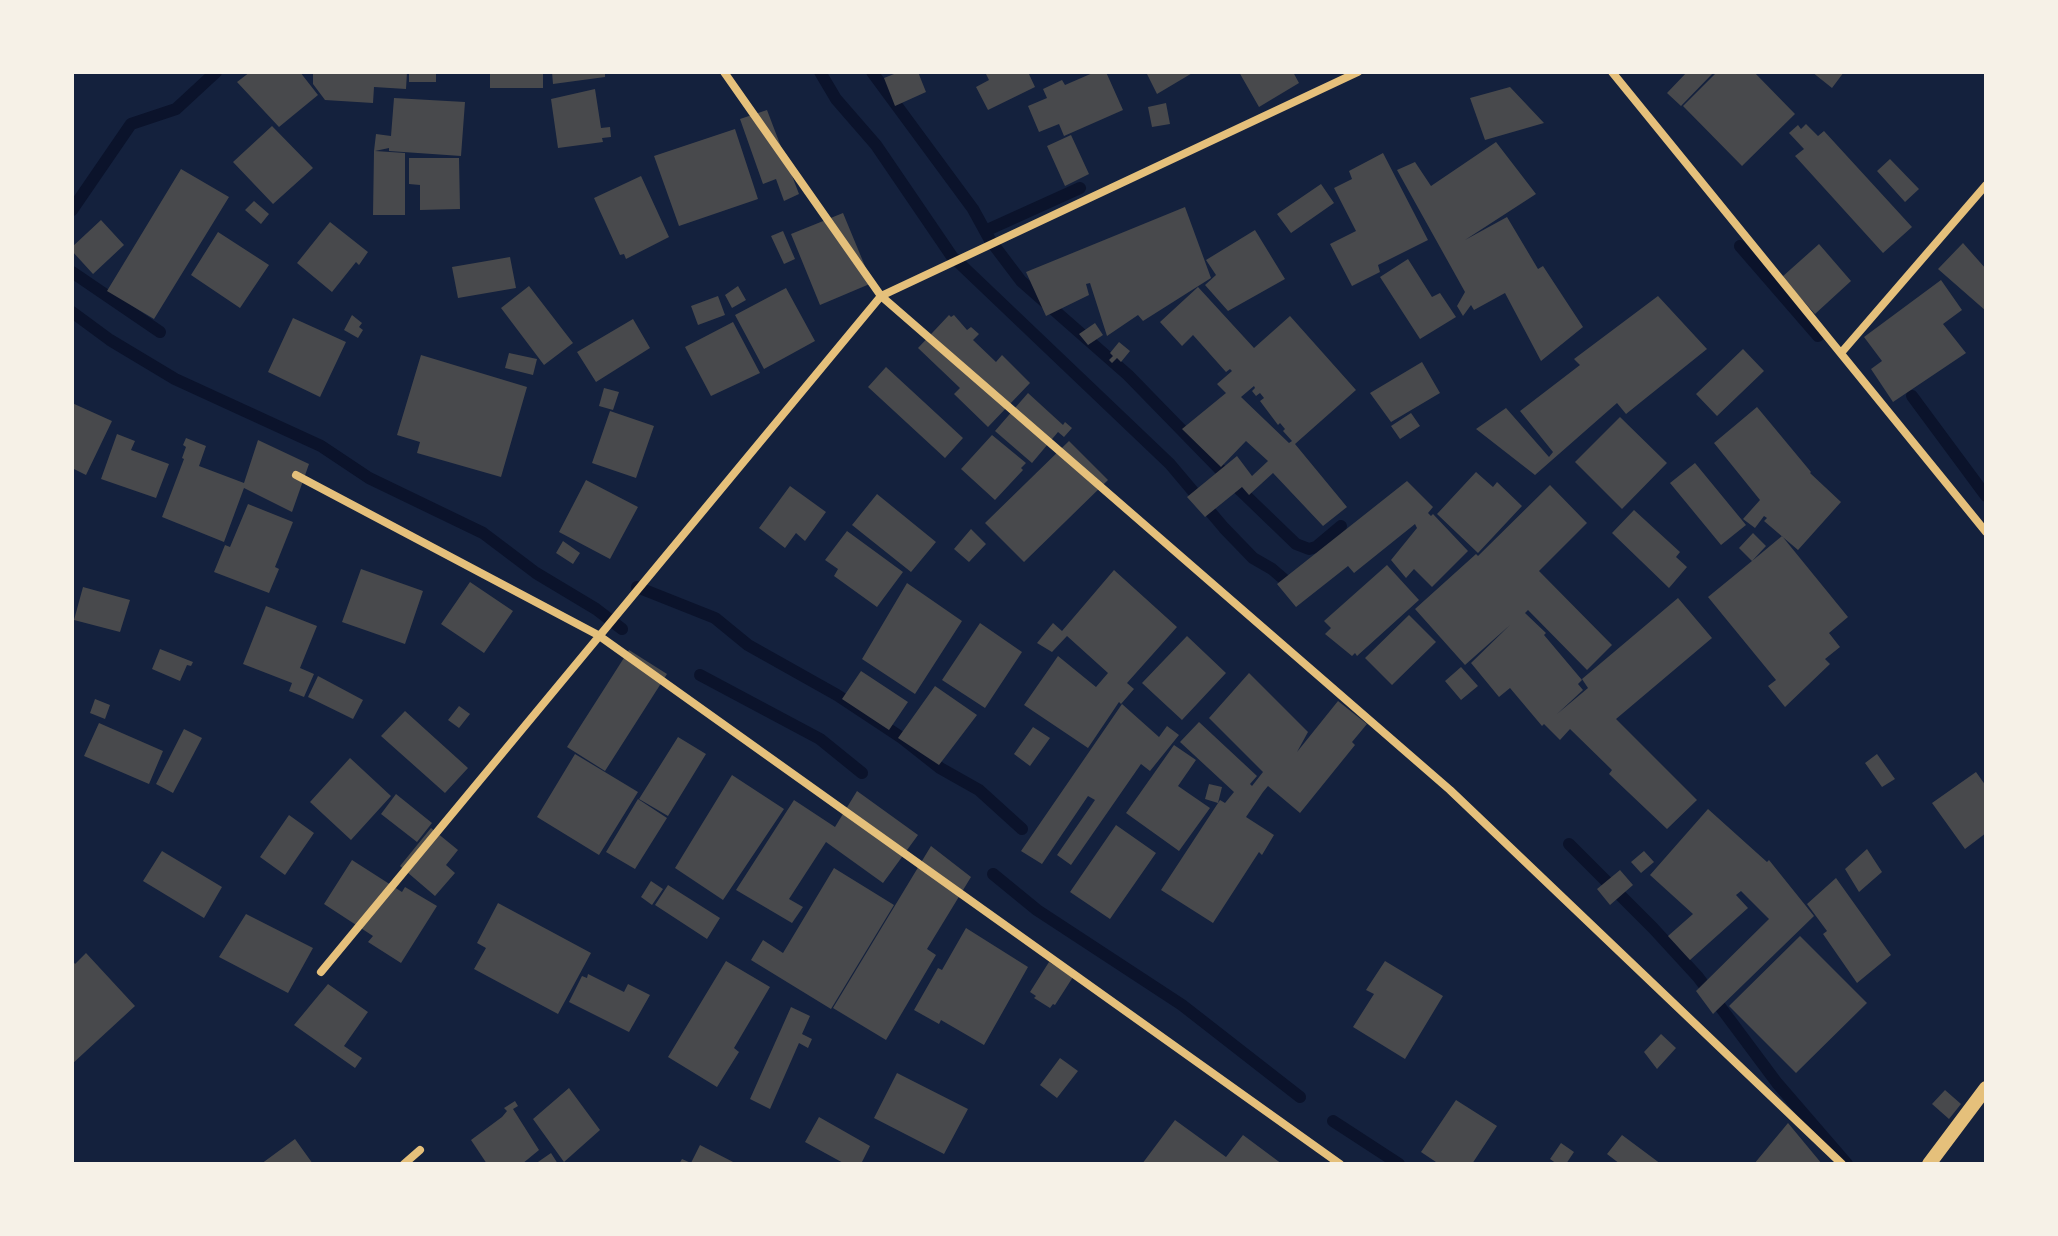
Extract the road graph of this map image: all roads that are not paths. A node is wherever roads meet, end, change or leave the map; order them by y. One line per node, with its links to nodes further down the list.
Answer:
1 (724, 72): 5 (street)
2 (1358, 72): 5 (street)
3 (1612, 72): 6 (street)
4 (1986, 185): 6 (street)
5 (881, 296): 9 (street); 15 (street)
6 (1841, 353): 8 (street)
7 (296, 475): 9 (street)
8 (1986, 532)
9 (598, 635): 10 (street); 14 (street)
10 (321, 972)
11 (1986, 1088): 16 (street)
12 (420, 1150): 13 (street)
13 (404, 1164)
14 (1340, 1164)
15 (1842, 1164)
16 (1929, 1164)

